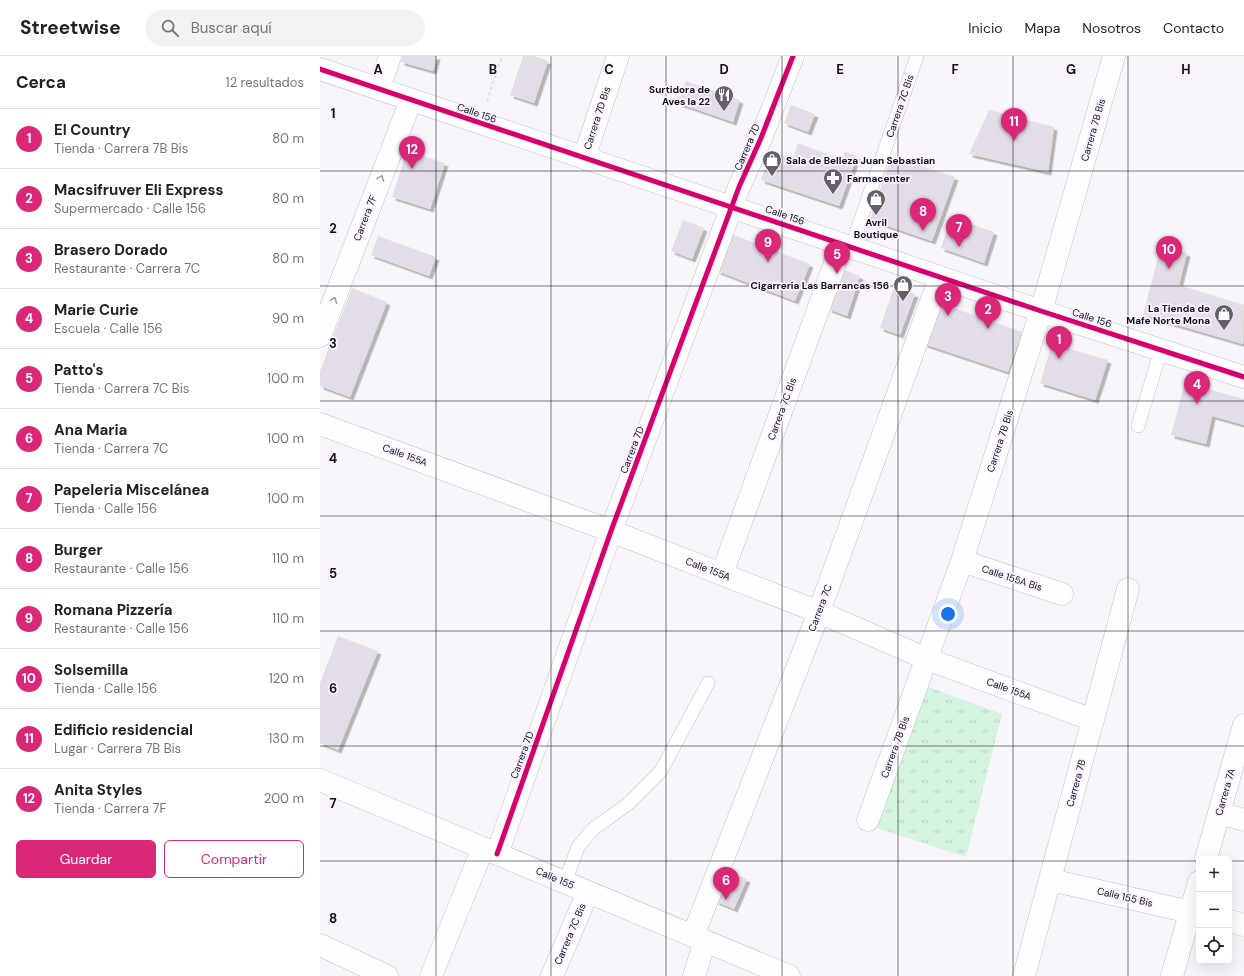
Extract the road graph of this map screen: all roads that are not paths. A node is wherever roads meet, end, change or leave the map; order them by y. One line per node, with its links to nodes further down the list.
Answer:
1 (390, 56): 7 (street)
2 (618, 56): 9 (street, Carrera 7D Bis)
3 (793, 56): 10 (street, Carrera 7D)
4 (917, 56): 11 (lane, Carrera 7C Bis)
5 (1114, 56): 13 (street, Carrera 7B Bis)
6 (320, 69): 7 (street, Calle 156)
7 (379, 89): 8 (street, Calle 156)
8 (411, 100): 9 (street, Calle 156); 14 (street, Carrera 7F, one-way to 8)
9 (584, 158): 10 (street, Calle 156)
10 (732, 207): 11 (street, Calle 156); 19 (street, Carrera 7D)
11 (846, 246): 12 (street, Calle 156); 21 (street, Carrera 7C Bis)
12 (940, 277): 13 (street, Calle 156); 24 (street, Carrera 7C)
13 (1041, 311): 15 (street, Calle 156); 20 (street, Carrera 7B Bis)
14 (320, 336)
15 (1161, 350): 16 (street, Calle 156); 18 (lane)
16 (1244, 377)
17 (320, 424): 19 (street, Calle 155A)
18 (1138, 426)
19 (611, 531): 21 (street, Calle 155A); 33 (street, Carrera 7D)
20 (962, 561): 23 (street, Calle 155A Bis); 25 (street, Carrera 7B Bis)
21 (722, 574): 24 (street, Calle 155A)
22 (1128, 589): 27 (street, Carrera 7B)
23 (1062, 594)
24 (819, 612): 25 (street, Calle 155A); 42 (street, Carrera 7C)
25 (927, 659): 27 (street, Calle 155A); 31 (street, Carrera 7B Bis)
26 (708, 683): 36 (lane)
27 (1093, 720): 35 (street, Carrera 7B)
28 (1244, 725): 30 (street, Carrera 7A)
29 (320, 780): 33 (street, Calle 155)
30 (1219, 813): 32 (street); 34 (street, Carrera 7A)
31 (868, 820)
32 (1244, 820)
33 (490, 851): 36 (street, Calle 155); 45 (street, Carrera 7D)
34 (1207, 856)
35 (1050, 880): 39 (street, Calle 155 Bis); 49 (street, Carrera 7B)
36 (565, 882): 37 (street, Calle 155)
37 (588, 892): 42 (street, Calle 155); 46 (street, Carrera 7C Bis)
38 (1198, 892): 39 (street)
39 (1195, 913): 50 (street)
40 (1232, 922): 41 (street)
41 (1244, 925)
42 (699, 938): 47 (street, Carrera 7C); 48 (street, Calle 155)
43 (320, 945): 44 (street)
44 (387, 976)
45 (431, 976)
46 (552, 976)
47 (694, 976)
48 (790, 976)
49 (1024, 976)
50 (1172, 976)

